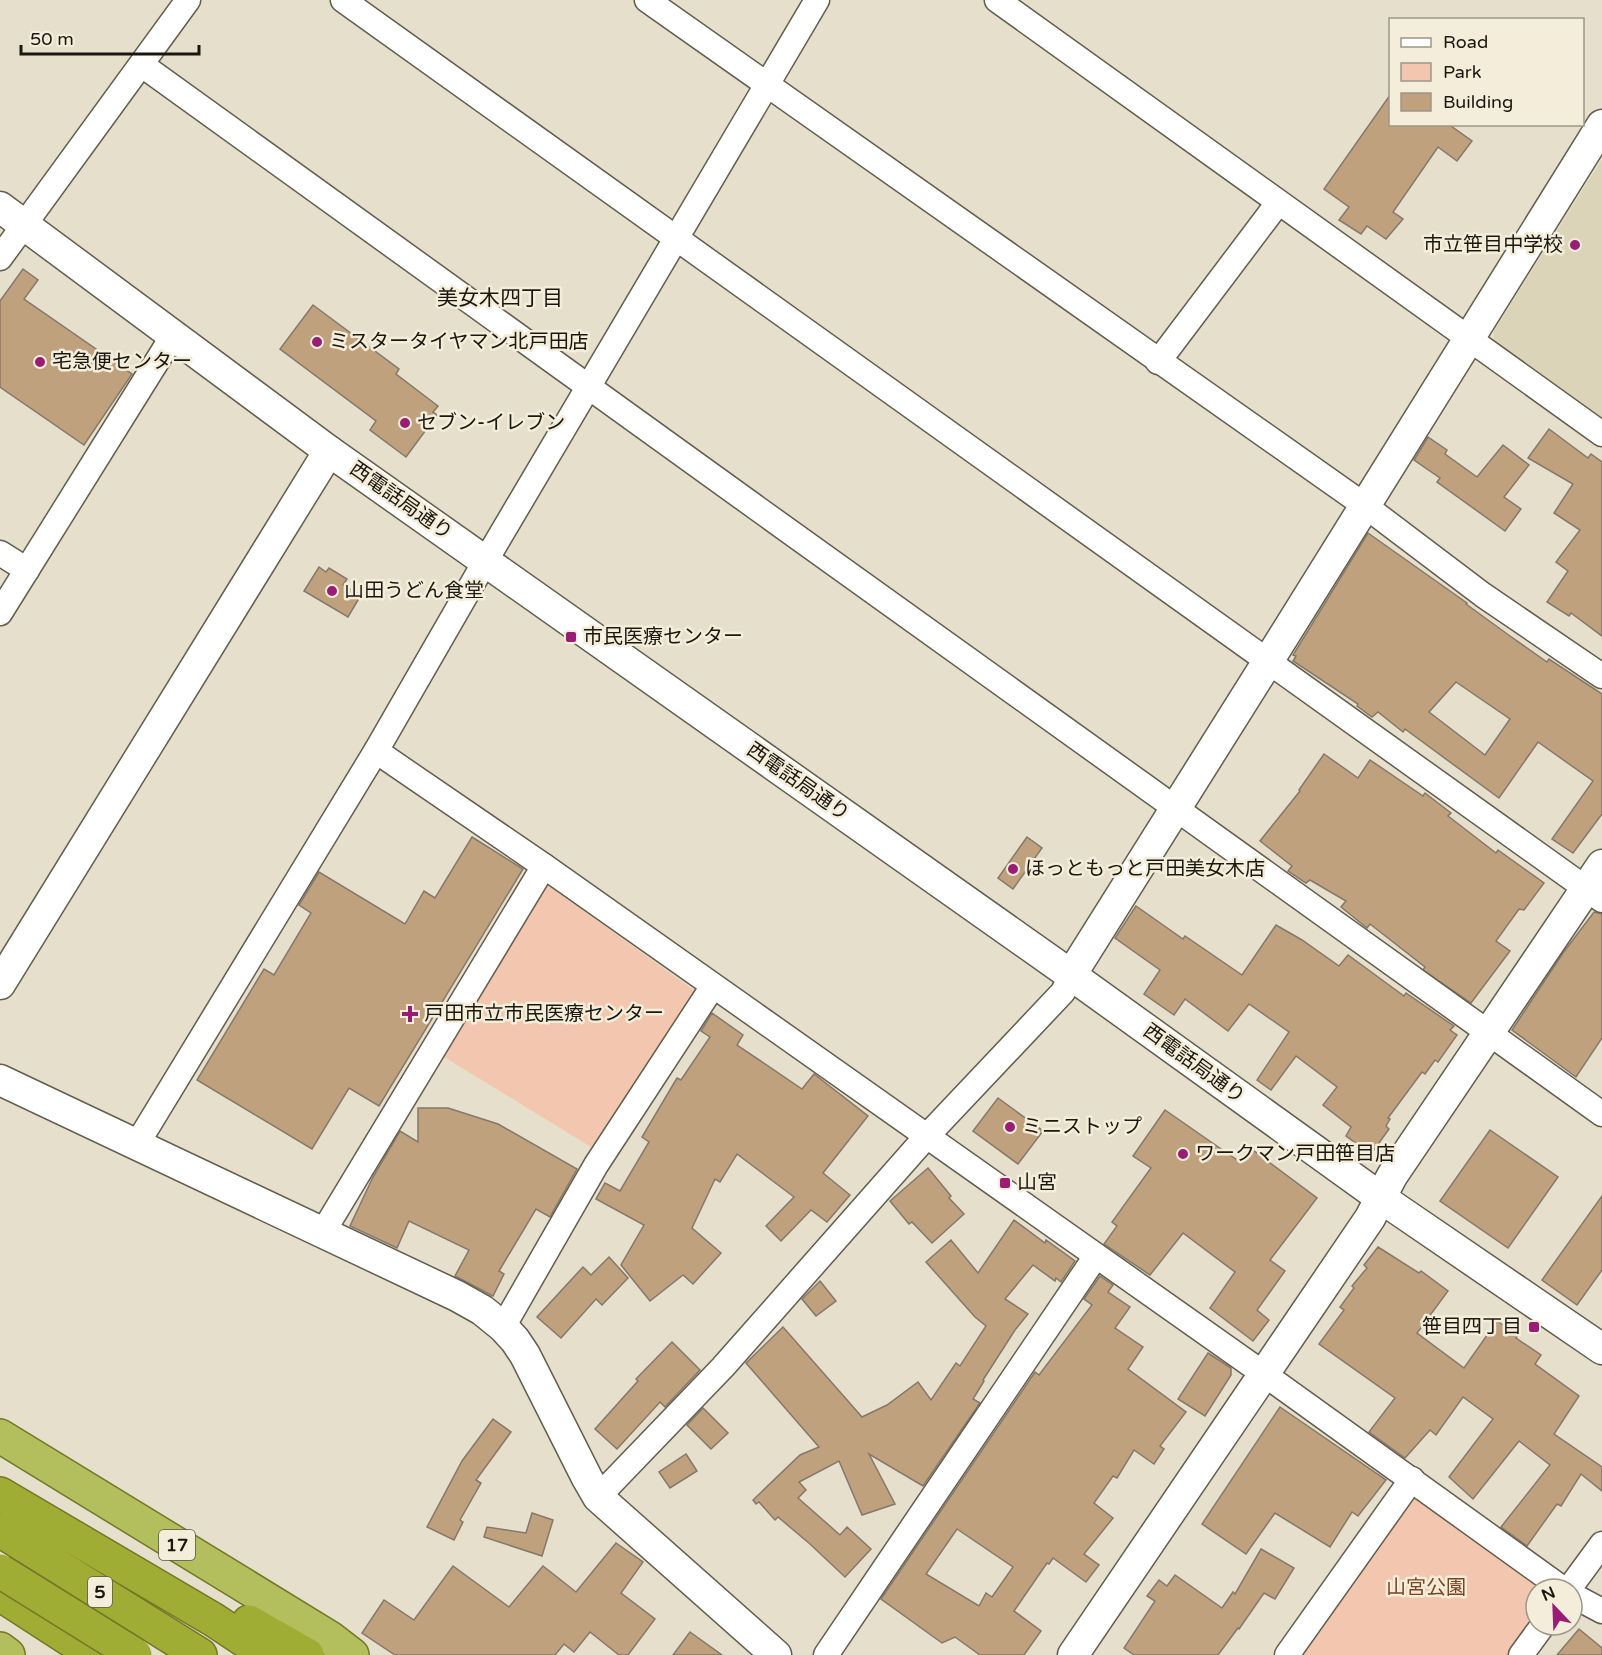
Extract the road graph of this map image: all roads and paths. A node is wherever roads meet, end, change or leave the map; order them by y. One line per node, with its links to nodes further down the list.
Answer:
1 (188, 0): 6 (street)
2 (344, 0): 12 (street)
3 (647, 0): 7 (street)
4 (818, 0): 7 (street)
5 (997, 0): 9 (street)
6 (142, 65): 11 (street); 17 (street)
7 (766, 86): 12 (street); 16 (street)
8 (1602, 125): 15 (street)
9 (1278, 203): 15 (street); 16 (street)
10 (0, 207): 11 (street, 西電話局通り)
11 (24, 225): 13 (street); 14 (street, 西電話局通り)
12 (676, 239): 17 (street); 25 (street)
13 (0, 258)
14 (174, 334): 19 (street, 西電話局通り); 23 (street)
15 (1468, 339): 18 (street); 20 (street)
16 (1158, 362): 20 (street)
17 (589, 386): 22 (street); 28 (street)
18 (1602, 434)
19 (329, 451): 22 (street, 西電話局通り); 32 (street)
20 (1364, 505): 25 (street); 26 (street)
21 (0, 553): 23 (street)
22 (486, 560): 27 (street); 31 (street, 西電話局通り)
23 (27, 570): 24 (street)
24 (0, 613)
25 (1269, 661): 28 (street); 30 (street)
26 (1602, 676)
27 (376, 751): 29 (street); 38 (street)
28 (1175, 811): 31 (street); 34 (street)
29 (544, 866): 33 (street); 40 (street)
30 (1597, 885): 34 (street)
31 (1071, 975): 37 (street); 39 (street, 西電話局通り)
32 (0, 984)
33 (713, 986): 37 (street); 42 (street)
34 (1488, 1034): 36 (street); 39 (street)
35 (0, 1080): 38 (street)
36 (1602, 1114)
37 (926, 1137): 41 (street); 48 (street)
38 (137, 1144): 40 (street)
39 (1381, 1198): 43 (street, 西電話局通り); 44 (street)
40 (322, 1232): 42 (street)
41 (1096, 1256): 44 (street); 79 (street)
42 (503, 1327): 48 (street)
43 (1602, 1349)
44 (1264, 1374): 46 (street); 66 (street)
45 (0, 1436): 77 (highway, 17)
46 (1412, 1479): 55 (street); 80 (street)
47 (0, 1494): 62 (highway)
48 (598, 1497): 78 (street)
49 (0, 1516): 74 (highway)
50 (0, 1530): 73 (highway, 5)
51 (0, 1538): 72 (highway)
52 (1602, 1544): 56 (street)
53 (0, 1561): 63 (highway)
54 (0, 1571): 70 (highway, 5, bridge)
55 (1547, 1577)
56 (1578, 1577)
57 (0, 1586): 63 (highway)
58 (0, 1594): 69 (highway)
59 (1584, 1601): 61 (street)
60 (0, 1610): 68 (highway)
61 (1602, 1611)
62 (218, 1613): 75 (highway); 76 (highway)
63 (88, 1617): 71 (highway)
64 (1534, 1637): 81 (street)
65 (0, 1649): 67 (highway)
66 (1084, 1651)
67 (8, 1655)
68 (65, 1655)
69 (94, 1655)
70 (135, 1655)
71 (152, 1655)
72 (182, 1655)
73 (201, 1655)
74 (246, 1655)
75 (267, 1655)
76 (307, 1655)
77 (352, 1655)
78 (776, 1655)
79 (826, 1655)
80 (1287, 1655)
81 (1521, 1655)

